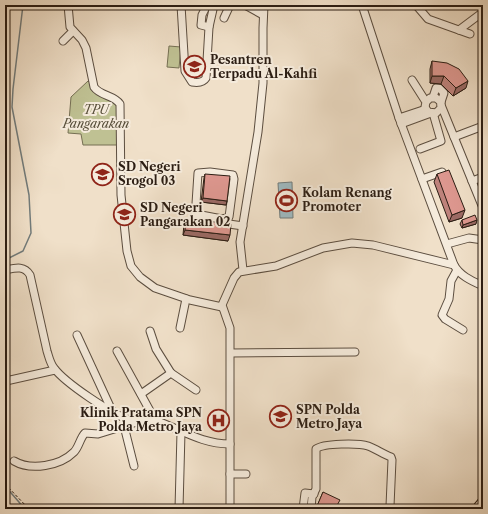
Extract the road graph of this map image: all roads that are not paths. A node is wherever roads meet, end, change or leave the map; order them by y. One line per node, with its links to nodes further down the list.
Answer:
1 (68, 5): 17 (street)
2 (180, 5): 15 (street)
3 (207, 5): 11 (street)
4 (214, 5): 12 (street)
5 (230, 5): 14 (street)
6 (245, 5): 13 (street)
7 (264, 5): 13 (street)
8 (362, 5): 23 (street)
9 (416, 5): 16 (street)
10 (483, 12): 16 (street)
11 (202, 15): 12 (street); 15 (street)
12 (210, 15): 15 (street)
13 (264, 15): 34 (street)
14 (224, 18)
15 (209, 27)
16 (459, 30): 18 (street)
17 (73, 31): 19 (street); 42 (street)
18 (470, 34)
19 (63, 41)
20 (412, 80): 22 (street)
21 (441, 104): 22 (street); 22 (street); 25 (street)
22 (429, 109): 23 (street); 26 (street)
23 (400, 121): 29 (street)
24 (483, 126): 25 (street)
25 (454, 137): 30 (street)
26 (420, 149)
27 (442, 172): 29 (street)
28 (483, 177): 30 (street)
29 (422, 179): 37 (street)
30 (472, 181): 31 (street)
31 (483, 208)
32 (195, 217): 32 (street); 33 (street); 34 (street)
33 (186, 220)
34 (244, 226): 40 (street)
35 (483, 240): 37 (street)
36 (483, 244): 37 (street)
37 (448, 246): 38 (street)
38 (455, 267): 40 (street); 41 (street); 45 (street)
39 (5, 270): 51 (street)
40 (243, 270): 43 (street)
41 (483, 286)
42 (186, 299): 43 (street); 44 (street)
43 (222, 307): 50 (street)
44 (180, 328)
45 (463, 330)
46 (150, 331): 52 (street)
47 (77, 335): 56 (street)
48 (117, 351): 55 (street)
49 (355, 352): 50 (street)
50 (230, 353): 61 (street)
51 (56, 370): 53 (street); 56 (street)
52 (171, 373): 54 (street); 55 (street)
53 (6, 381)
54 (196, 390)
55 (141, 394): 57 (street)
56 (113, 414): 58 (street)
57 (154, 420): 58 (street); 60 (street)
58 (141, 421): 59 (street)
59 (124, 426): 62 (street); 63 (street)
60 (181, 432): 61 (street); 68 (street)
61 (230, 444): 64 (street)
62 (14, 461)
63 (134, 466)
64 (230, 474): 65 (street); 69 (street)
65 (246, 474)
66 (314, 494): 70 (street); 71 (street); 72 (street)
67 (483, 503): 73 (highway)
68 (179, 509)
69 (230, 509)
70 (303, 509)
71 (311, 509)
72 (388, 509)
73 (478, 509)

